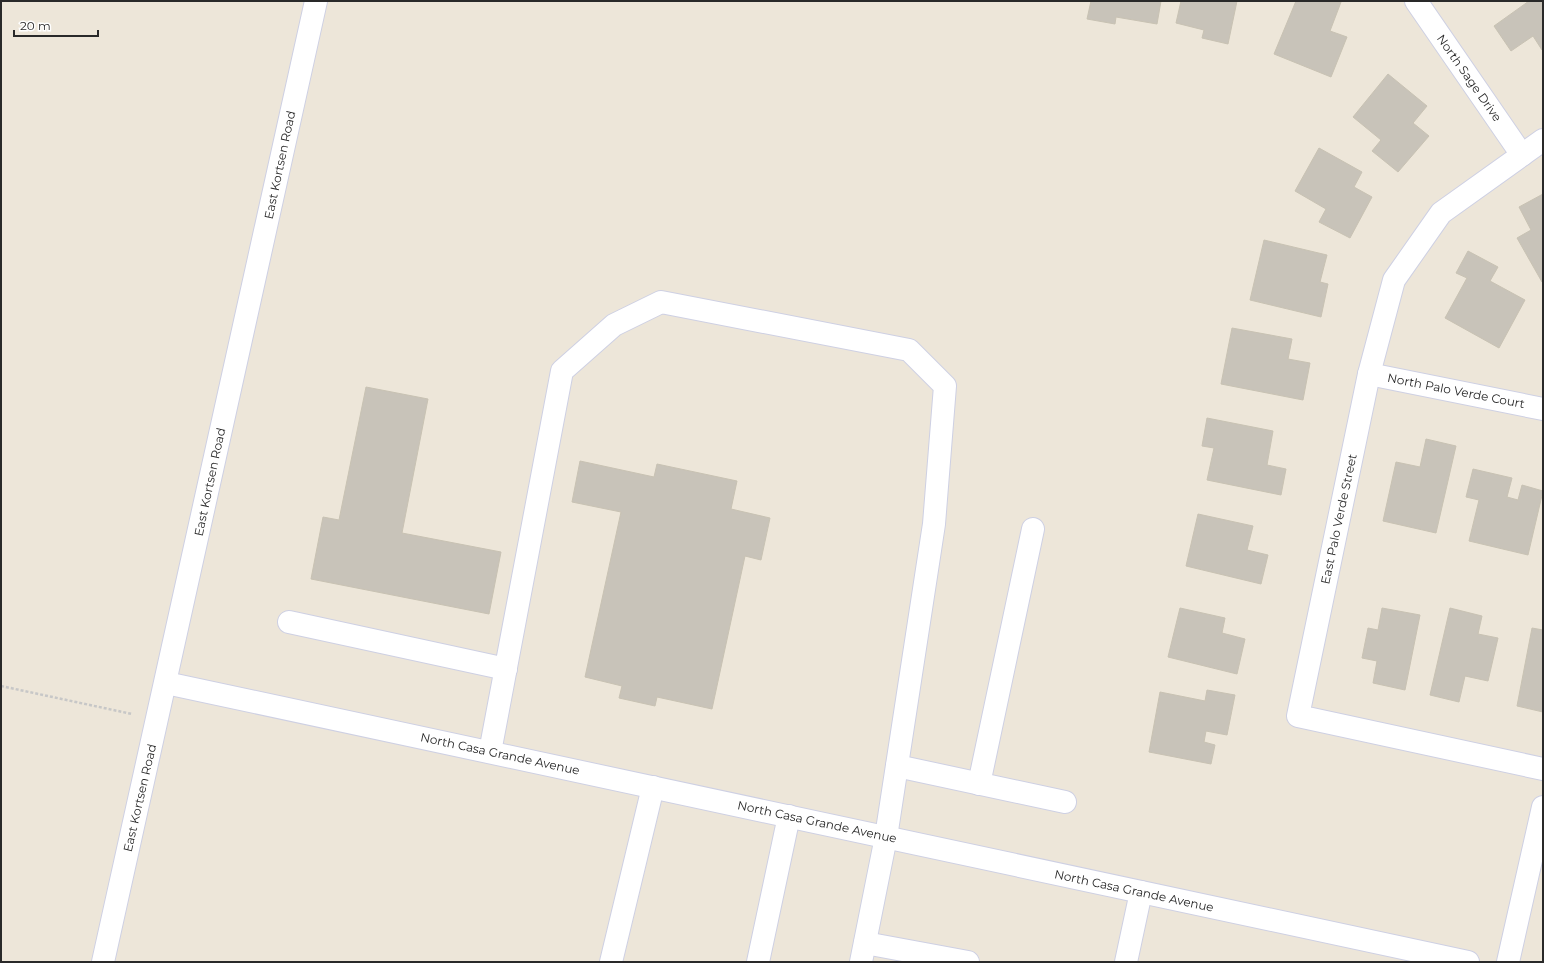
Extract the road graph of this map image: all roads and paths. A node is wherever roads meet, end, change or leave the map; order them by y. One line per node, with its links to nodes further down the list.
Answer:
1 (316, 1): 10 (street, East Kortsen Road)
2 (1416, 1): 4 (street, North Sage Drive)
3 (1543, 140): 4 (street, East Palo Verde Street)
4 (1522, 155): 5 (street, East Palo Verde Street)
5 (1369, 374): 6 (street, North Palo Verde Court); 15 (street, East Palo Verde Street)
6 (1543, 409)
7 (1033, 529): 16 (street)
8 (289, 622): 9 (street)
9 (506, 669): 13 (street); 14 (street)
10 (166, 683): 12 (street, East Kortsen Road); 13 (street, North Casa Grande Avenue)
11 (1, 686): 12 (path)
12 (158, 720): 24 (street, East Kortsen Road)
13 (490, 752): 17 (street, North Casa Grande Avenue)
14 (897, 766): 16 (street); 21 (street)
15 (1543, 769)
16 (979, 784): 18 (street)
17 (653, 787): 20 (street, North Casa Grande Avenue); 25 (street)
18 (1065, 802)
19 (1543, 807): 30 (street)
20 (789, 816): 21 (street, North Casa Grande Avenue); 26 (street)
21 (886, 838): 22 (street, North Casa Grande Avenue); 23 (street)
22 (1141, 892): 28 (street); 29 (street, North Casa Grande Avenue)
23 (863, 952): 27 (street)
24 (103, 962)
25 (611, 962)
26 (758, 962)
27 (968, 962)
28 (1126, 962)
29 (1468, 962)
30 (1508, 962)

